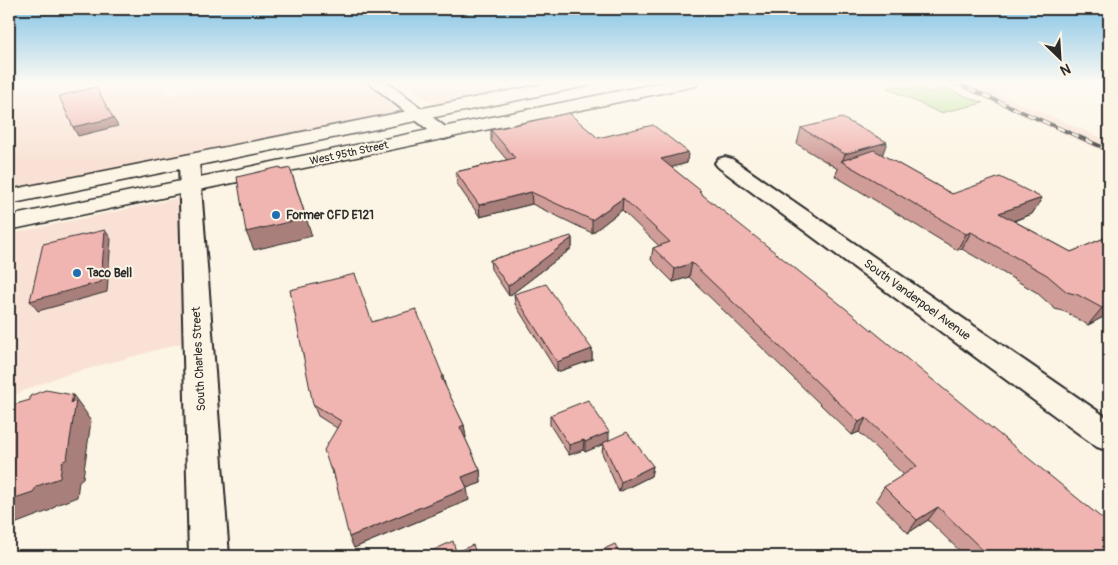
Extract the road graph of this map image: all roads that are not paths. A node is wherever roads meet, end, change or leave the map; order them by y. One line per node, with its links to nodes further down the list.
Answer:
1 (411, 108): 4 (street)
2 (453, 108): 4 (main road, West 95th Street)
3 (563, 108): 5 (main road, West 95th Street)
4 (420, 115): 5 (street); 7 (main road, West 95th Street)
5 (444, 133): 7 (main road, West 95th Street)
6 (725, 163): 10 (street, South Vanderpoel Avenue)
7 (189, 173): 8 (main road, West 95th Street); 9 (main road, West 95th Street); 11 (street, South Charles Street)
8 (9, 197)
9 (10, 221)
10 (1109, 436)
11 (209, 556)

